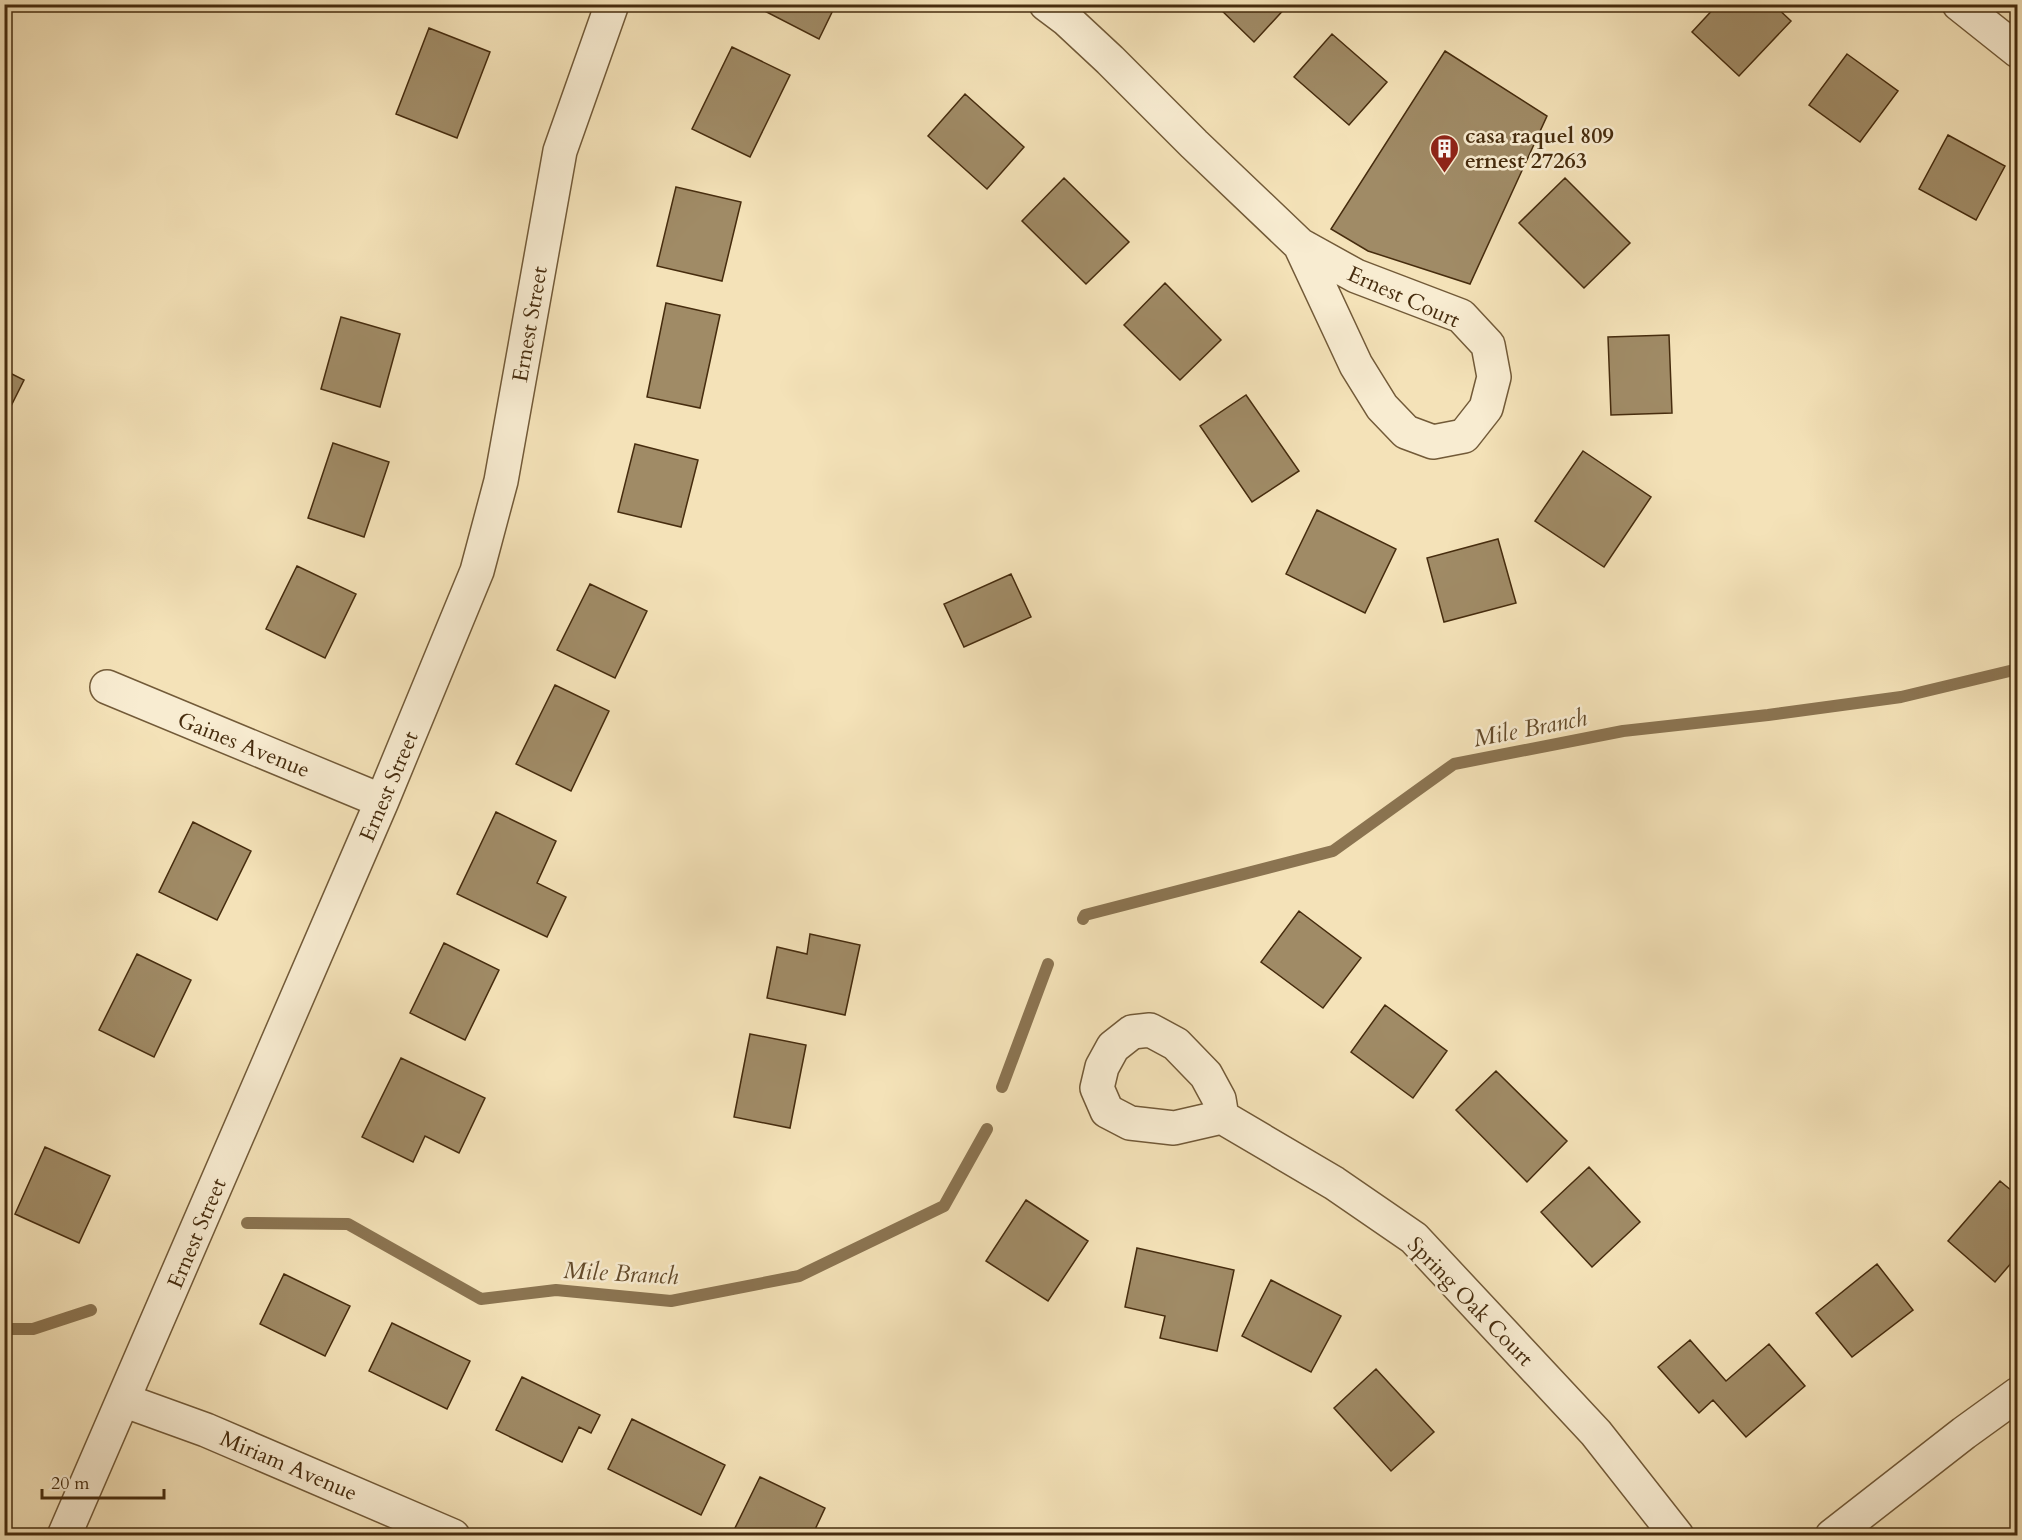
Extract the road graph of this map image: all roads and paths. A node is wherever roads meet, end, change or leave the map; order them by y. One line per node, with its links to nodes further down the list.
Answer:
1 (612, 4): 7 (street, Ernest Street)
2 (1046, 4): 5 (street, Ernest Court)
3 (1959, 4): 4 (street)
4 (2018, 51)
5 (1300, 245): 5 (street, Ernest Court)
6 (107, 687): 7 (street, Gaines Avenue)
7 (382, 801): 10 (street, Ernest Street)
8 (1222, 1117): 13 (street, Spring Oak Court)
9 (2018, 1395): 14 (street)
10 (123, 1400): 11 (street, Ernest Street); 12 (street, Miriam Avenue)
11 (64, 1536)
12 (453, 1536)
13 (1677, 1536)
14 (1832, 1536)

